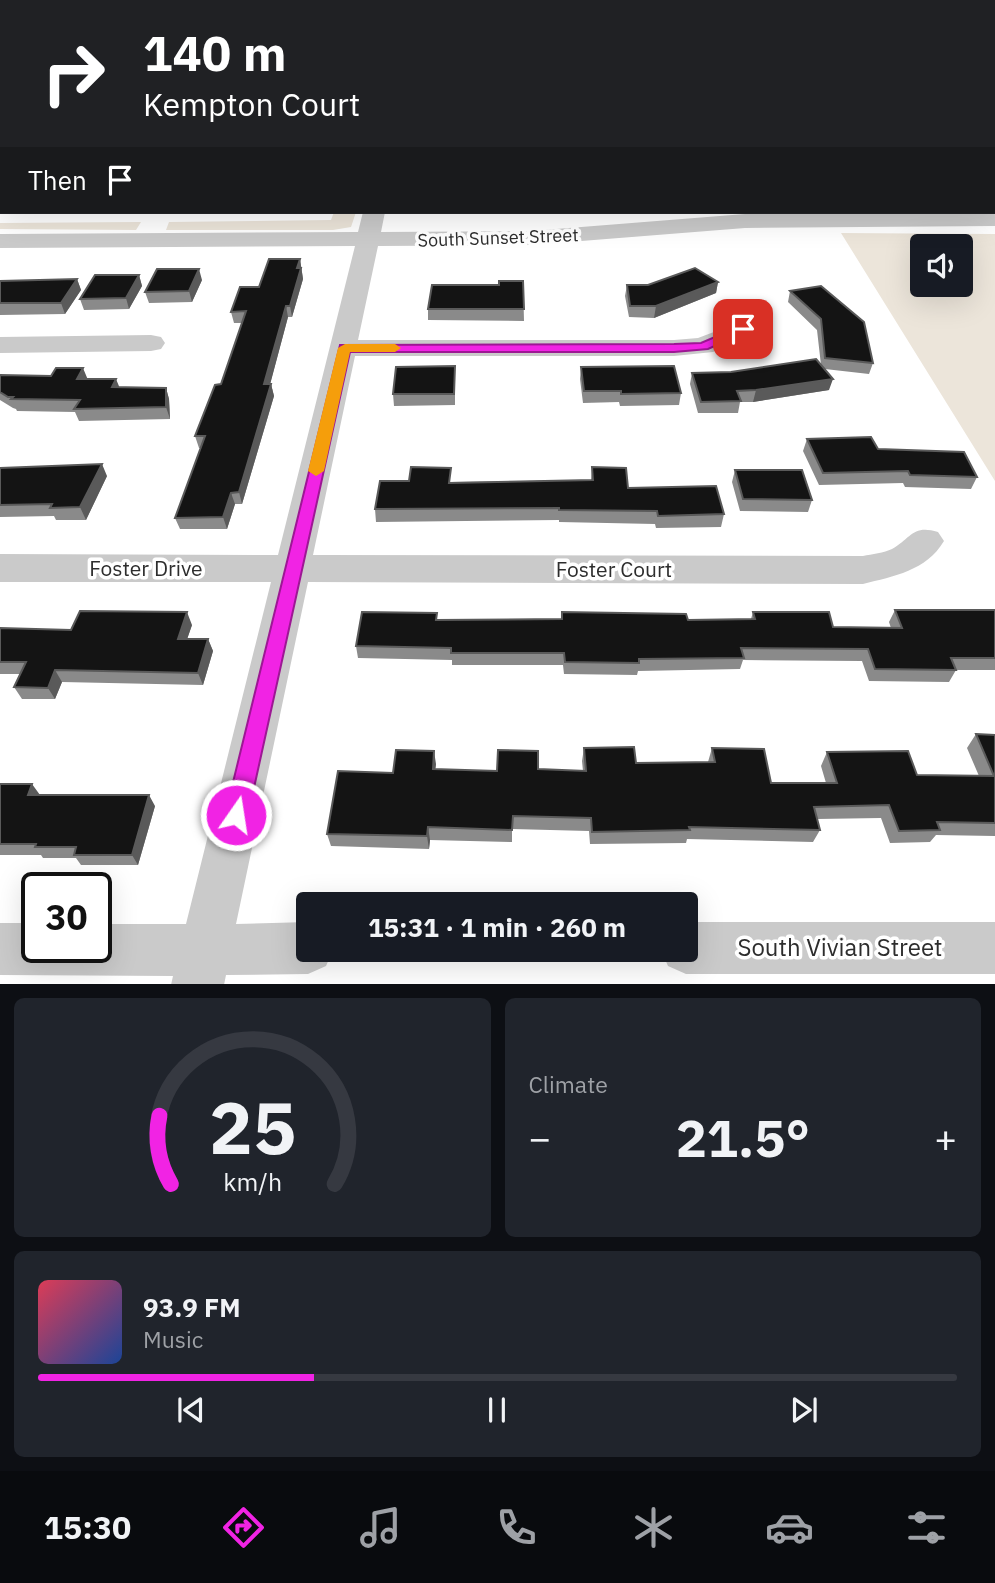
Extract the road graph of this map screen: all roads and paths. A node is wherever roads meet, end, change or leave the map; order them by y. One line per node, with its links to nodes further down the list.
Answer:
1 (814, 216): 2 (street, South Sunset Street); 3 (street, South Sunset Street)
2 (995, 219)
3 (371, 226): 4 (street, South Sunset Street); 8 (street)
4 (0, 241)
5 (743, 329): 8 (street)
6 (151, 343): 7 (street)
7 (0, 345)
8 (345, 348): 11 (street)
9 (926, 541): 11 (street, Foster Court)
10 (0, 568): 11 (street, Foster Drive)
11 (293, 570): 16 (street)
12 (698, 948): 13 (street, South Vivian Street)
13 (995, 948)
14 (0, 949): 16 (street)
15 (296, 950): 16 (street)
16 (201, 967)

